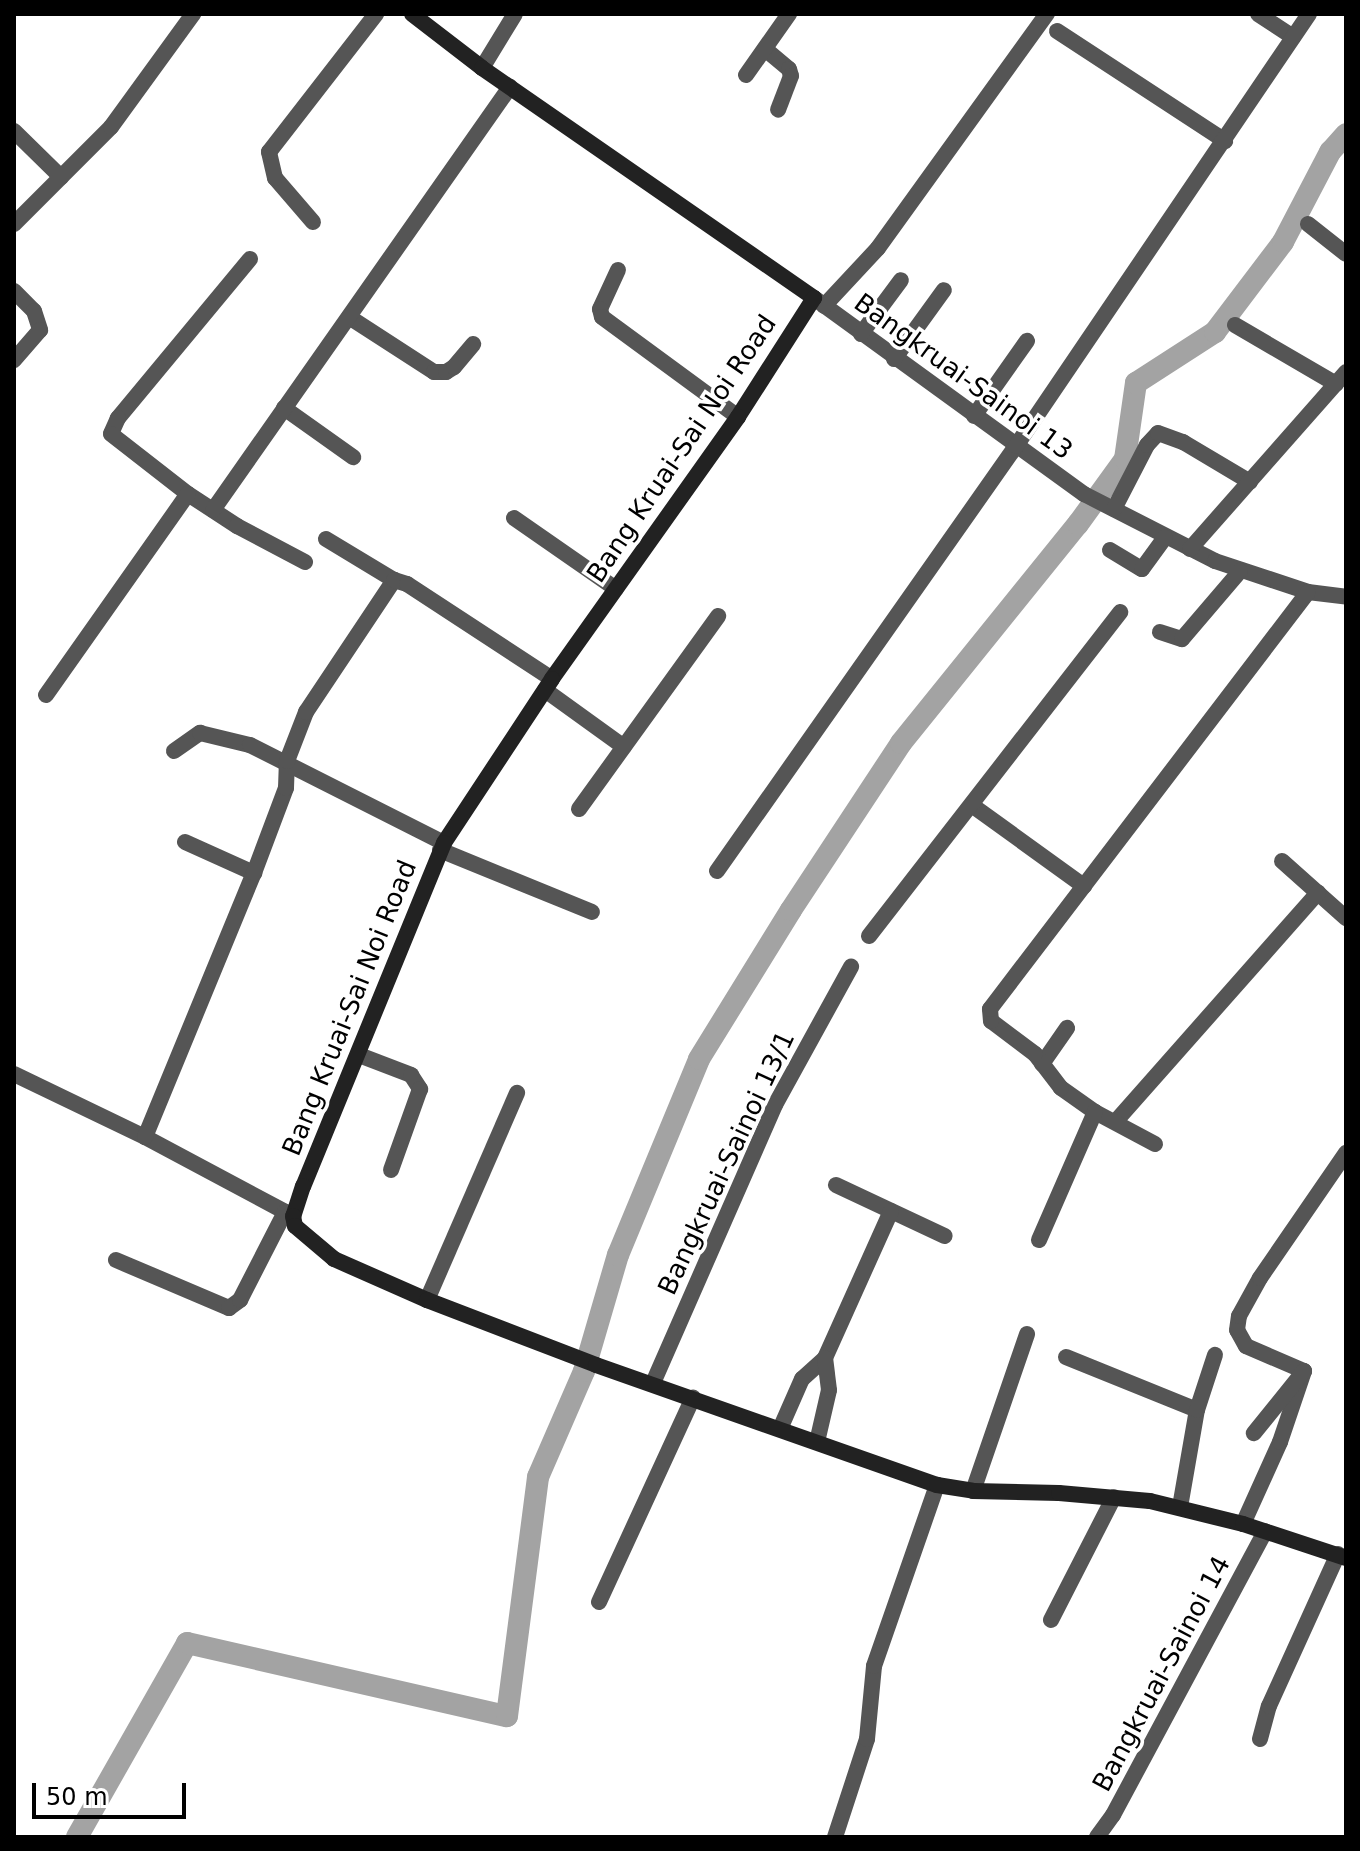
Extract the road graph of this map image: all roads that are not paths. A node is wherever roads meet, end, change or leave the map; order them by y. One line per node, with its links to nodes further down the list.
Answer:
1 (193, 14): 18 (street)
2 (376, 14): 19 (street)
3 (412, 14): 12 (main road)
4 (515, 14): 12 (street)
5 (789, 14): 11 (street)
6 (1047, 14): 28 (street)
7 (1258, 14): 10 (street)
8 (1309, 14): 10 (street)
9 (1057, 31): 17 (street)
10 (1293, 37): 17 (street)
11 (765, 49): 13 (street); 15 (street)
12 (482, 68): 14 (main road)
13 (746, 75)
14 (510, 87): 28 (main road); 29 (street)
15 (778, 110)
16 (14, 131): 18 (street)
17 (1225, 141): 40 (street)
18 (61, 177): 20 (street)
19 (313, 222)
20 (14, 224)
21 (1308, 224): 22 (street)
22 (1346, 254)
23 (250, 259): 43 (street)
24 (618, 270): 39 (street)
25 (901, 280): 31 (street)
26 (944, 290): 34 (street)
27 (14, 291): 35 (street)
28 (827, 309): 31 (street, Bangkruai-Sainoi 13); 39 (main road, Bang Kruai-Sai Noi Road)
29 (349, 317): 33 (street); 37 (street)
30 (1235, 325): 36 (street)
31 (861, 334): 34 (street, Bangkruai-Sainoi 13)
32 (1027, 341): 38 (street)
33 (473, 344)
34 (894, 359): 38 (street, Bangkruai-Sainoi 13)
35 (14, 360)
36 (1341, 378): 42 (street)
37 (284, 408): 41 (street); 45 (street)
38 (974, 416): 40 (street, Bangkruai-Sainoi 13)
39 (738, 417): 54 (main road, Bang Kruai-Sai Noi Road)
40 (1016, 446): 44 (street, Bangkruai-Sainoi 13); 70 (street)
41 (353, 457)
42 (1250, 482): 44 (street); 49 (street)
43 (188, 494): 45 (street); 61 (street)
44 (1110, 507): 47 (street, Bangkruai-Sainoi 13)
45 (213, 510): 51 (street)
46 (514, 518): 54 (street)
47 (1165, 537): 49 (street, Bangkruai-Sainoi 13); 50 (street)
48 (326, 539): 53 (street)
49 (1190, 549): 52 (street, Bangkruai-Sainoi 13)
50 (1110, 550)
51 (305, 562)
52 (1240, 571): 55 (street, Bangkruai-Sainoi 13); 59 (street)
53 (394, 580): 60 (street); 64 (street)
54 (616, 589): 60 (main road, Bang Kruai-Sai Noi Road)
55 (1308, 592): 56 (street, Bangkruai-Sainoi 13); 72 (street)
56 (1346, 597)
57 (1120, 612): 65 (street)
58 (718, 616): 62 (street)
59 (1160, 632)
60 (549, 684): 62 (street); 68 (main road, Bang Kruai-Sai Noi Road)
61 (46, 695)
62 (624, 747): 66 (street)
63 (174, 751): 64 (street)
64 (287, 761): 68 (street); 71 (street)
65 (973, 806): 72 (street); 76 (street)
66 (579, 809)
67 (185, 842): 71 (street)
68 (442, 846): 74 (street); 79 (main road, Bang Kruai-Sai Noi Road)
69 (1282, 861): 73 (street)
70 (717, 871)
71 (254, 873): 85 (street)
72 (1084, 886): 80 (street)
73 (1318, 893): 75 (street); 84 (street)
74 (592, 912)
75 (1346, 918)
76 (869, 936)
77 (851, 967): 101 (street, Bangkruai-Sainoi 13/1)
78 (1067, 1028): 80 (street)
79 (359, 1055): 88 (street); 91 (main road, Bang Kruai-Sai Noi Road)
80 (1042, 1064): 83 (street)
81 (14, 1074): 85 (street)
82 (517, 1093): 95 (street)
83 (1095, 1112): 84 (street); 93 (street)
84 (1116, 1121): 86 (street)
85 (145, 1137): 91 (street)
86 (1155, 1144)
87 (1346, 1153): 100 (street)
88 (391, 1170)
89 (836, 1185): 90 (street)
90 (891, 1211): 92 (street); 99 (street)
91 (289, 1214): 94 (street); 95 (main road)
92 (945, 1236)
93 (1039, 1240)
94 (116, 1260)
95 (427, 1300): 101 (main road)
96 (1027, 1334): 108 (street)
97 (1215, 1355): 103 (street)
98 (1066, 1357): 103 (street)
99 (825, 1358): 104 (street); 106 (street)
100 (1304, 1371): 105 (street); 111 (street)
101 (653, 1383): 102 (main road)
102 (693, 1398): 104 (main road); 114 (street)
103 (1197, 1410): 110 (street)
104 (780, 1429): 106 (main road)
105 (1254, 1433)
106 (817, 1442): 107 (main road)
107 (937, 1485): 108 (main road); 117 (street)
108 (973, 1491): 109 (main road)
109 (1114, 1497): 110 (main road); 115 (street)
110 (1180, 1507): 111 (main road)
111 (1243, 1524): 112 (main road)
112 (1265, 1531): 113 (main road); 118 (street, Bangkruai-Sainoi 14)
113 (1342, 1556): 116 (street)
114 (599, 1602)
115 (1051, 1620)
116 (1260, 1739)
117 (835, 1837)
118 (1097, 1837)

